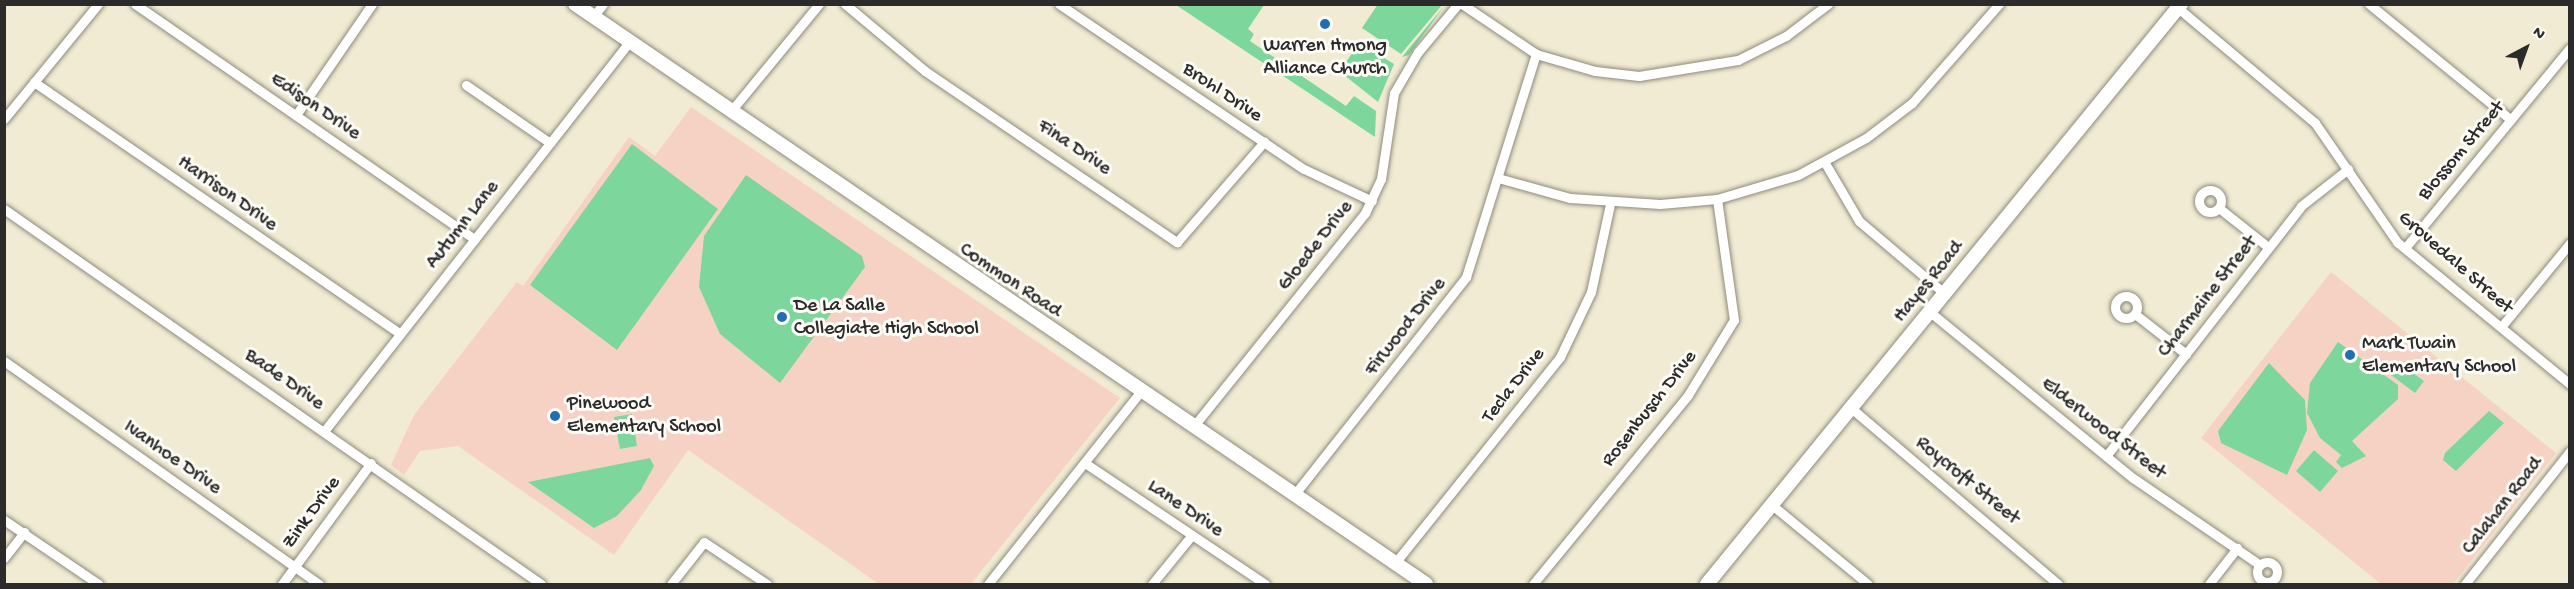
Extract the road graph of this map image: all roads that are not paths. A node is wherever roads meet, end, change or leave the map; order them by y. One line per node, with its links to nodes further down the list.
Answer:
1 (98, 4): 18 (street)
2 (135, 4): 21 (street, Edison Drive)
3 (372, 4): 21 (street)
4 (575, 4): 14 (street, Common Road)
5 (603, 4): 14 (street)
6 (819, 4): 20 (street)
7 (845, 4): 24 (street, Fina Drive)
8 (1059, 4): 24 (street, Brohl Drive)
9 (1460, 4): 17 (street); 30 (street, Gloede Drive)
10 (1827, 4): 17 (street)
11 (1999, 4): 26 (street)
12 (2369, 4): 23 (street)
13 (2180, 6): 27 (street, Grovedale Street); 38 (street, Hayes Road)
14 (593, 17): 15 (street, Common Road)
15 (629, 42): 20 (street, Common Road); 25 (street, Autumn Lane)
16 (2570, 48): 23 (street, Blossom Street)
17 (1536, 54): 28 (street, Firwood Drive)
18 (34, 82): 22 (street); 42 (street, Harrison Drive)
19 (466, 85): 25 (street)
20 (730, 111): 46 (street, Common Road)
21 (296, 115): 34 (street, Edison Drive)
22 (4, 119)
23 (2511, 120): 37 (street, Blossom Street)
24 (1264, 142): 30 (street, Brohl Drive)
25 (550, 143): 34 (street, Autumn Lane)
26 (1825, 164): 29 (street); 38 (street)
27 (2348, 169): 36 (street, Charmaine Street); 37 (street, Grovedale Street)
28 (1498, 178): 31 (street); 54 (street, Firwood Drive)
29 (1717, 199): 31 (street); 74 (street, Rosenbusch Drive)
30 (1372, 201): 48 (street, Gloede Drive)
31 (1610, 204): 61 (street, Tecla Drive)
32 (2219, 208): 36 (street)
33 (4, 209): 49 (street, Bade Drive)
34 (475, 239): 42 (street, Autumn Lane)
35 (2570, 243): 41 (street)
36 (2268, 247): 43 (street, Charmaine Street)
37 (2405, 248): 41 (street, Grovedale Street)
38 (1945, 294): 39 (street, Hayes Road)
39 (1930, 312): 47 (street, Hayes Road); 51 (street, Elderwood Street)
40 (2135, 314): 43 (street)
41 (2501, 327): 45 (street, Grovedale Street)
42 (400, 334): 49 (street, Autumn Lane)
43 (2186, 354): 51 (street, Charmaine Street)
44 (4, 361): 63 (street, Ivanhoe Drive)
45 (2570, 384)
46 (1140, 392): 48 (street, Common Road); 53 (street)
47 (1851, 408): 55 (street, Hayes Road); 77 (street, Roycroft Street)
48 (1193, 427): 54 (street, Common Road)
49 (325, 430): 52 (street, Bade Drive)
50 (2570, 451): 79 (street, Calahan Road)
51 (2106, 456): 59 (street, Elderwood Street)
52 (371, 463): 63 (street, Zink Drive); 67 (street, Bade Drive)
53 (1085, 463): 58 (street, Lane Drive); 70 (street)
54 (1294, 495): 61 (street, Common Road)
55 (1772, 505): 75 (street, Hayes Road); 76 (street)
56 (4, 520): 57 (street)
57 (24, 532): 60 (street); 64 (street)
58 (1192, 535): 71 (street); 72 (street, Lane Drive)
59 (2237, 548): 62 (street, Elderwood Street); 78 (street)
60 (4, 558)
61 (1395, 563): 73 (street, Common Road)
62 (2260, 565)
63 (294, 567): 65 (street, Zink Drive); 66 (street, Ivanhoe Drive)
64 (98, 585)
65 (282, 585)
66 (319, 585)
67 (541, 585)
68 (671, 585): 69 (street)
69 (766, 585)
70 (988, 585)
71 (1152, 585)
72 (1264, 585)
73 (1426, 585)
74 (1533, 585)
75 (1707, 585)
76 (1868, 585)
77 (2058, 585)
78 (2209, 585)
79 (2465, 585)

